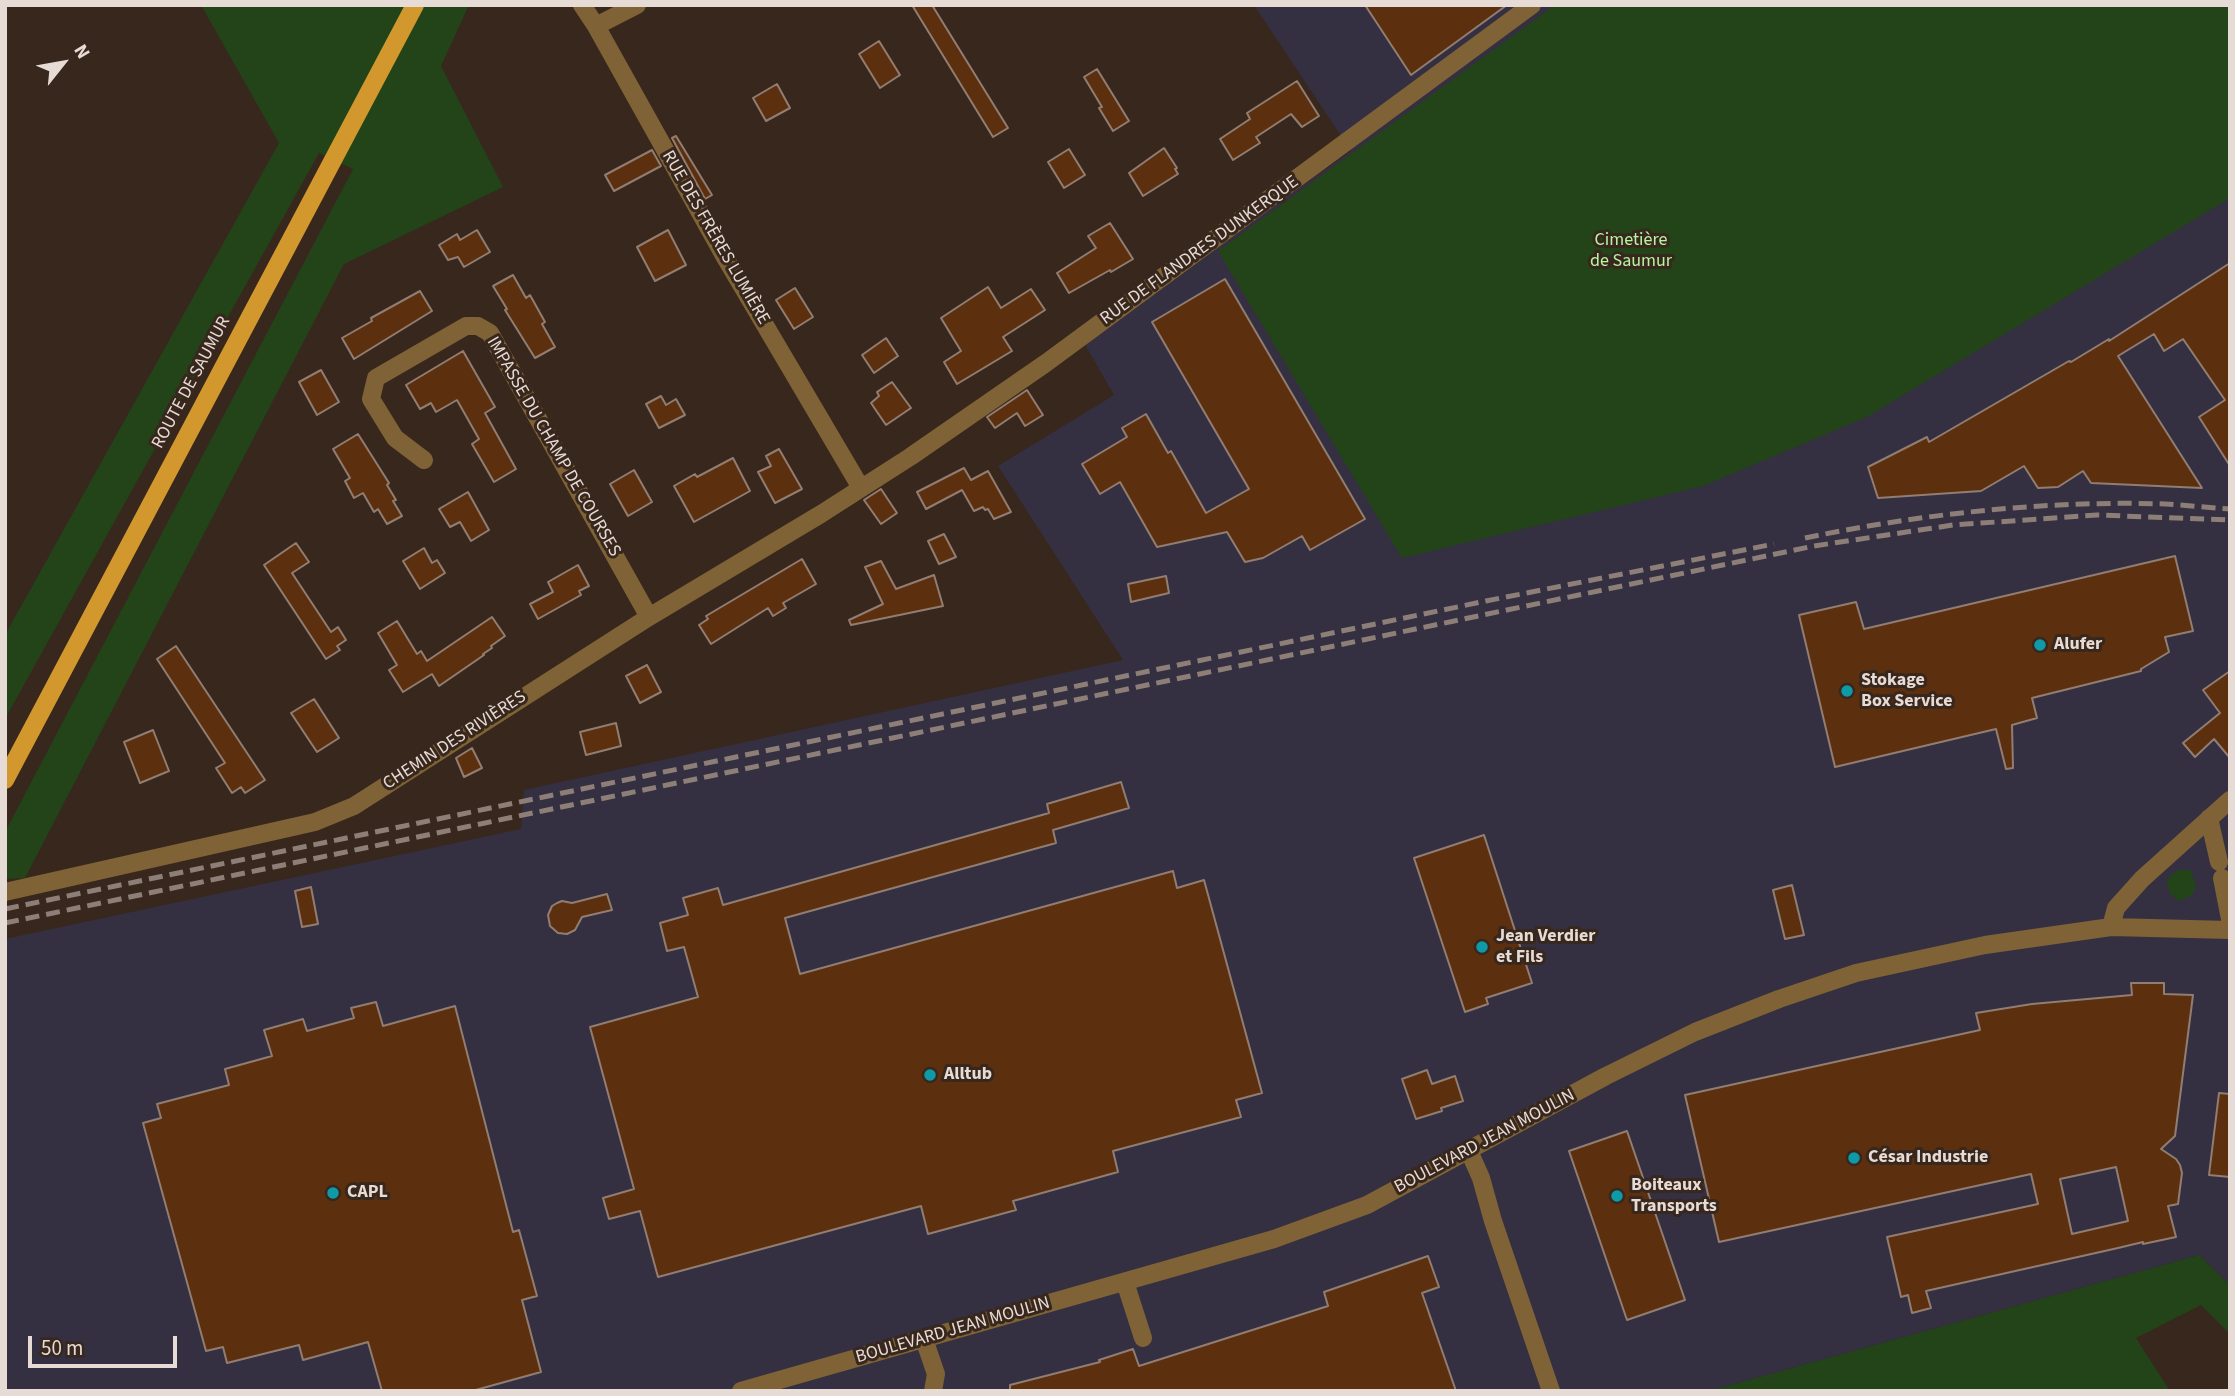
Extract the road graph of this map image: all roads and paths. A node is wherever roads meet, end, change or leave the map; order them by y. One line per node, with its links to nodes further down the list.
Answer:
1 (415, 5): 9 (main road, ROUTE DE SAUMUR)
2 (582, 5): 5 (street, RUE DES FRÈRES LUMIÈRE)
3 (637, 5): 5 (street)
4 (1532, 5): 7 (street, RUE DE FLANDRES DUNKERQUE)
5 (596, 26): 7 (street, RUE DES FRÈRES LUMIÈRE)
6 (424, 460): 8 (street, IMPASSE DU CHAMP DE COURSES)
7 (861, 488): 8 (street, CHEMIN DES RIVIÈRES)
8 (649, 617): 12 (street, CHEMIN DES RIVIÈRES)
9 (5, 780)
10 (2229, 804): 11 (street)
11 (2209, 818): 13 (street); 14 (street)
12 (5, 892)
13 (2230, 919)
14 (2111, 927): 15 (street, BOULEVARD JEAN MOULIN); 16 (street, BOULEVARD JEAN MOULIN)
15 (2230, 930)
16 (1468, 1151): 17 (street, BOULEVARD JEAN MOULIN); 22 (street)
17 (1125, 1282): 18 (street); 19 (street, BOULEVARD JEAN MOULIN)
18 (1143, 1338)
19 (923, 1339): 20 (street, BOULEVARD JEAN MOULIN); 21 (street)
20 (741, 1391)
21 (933, 1391)
22 (1551, 1391)

